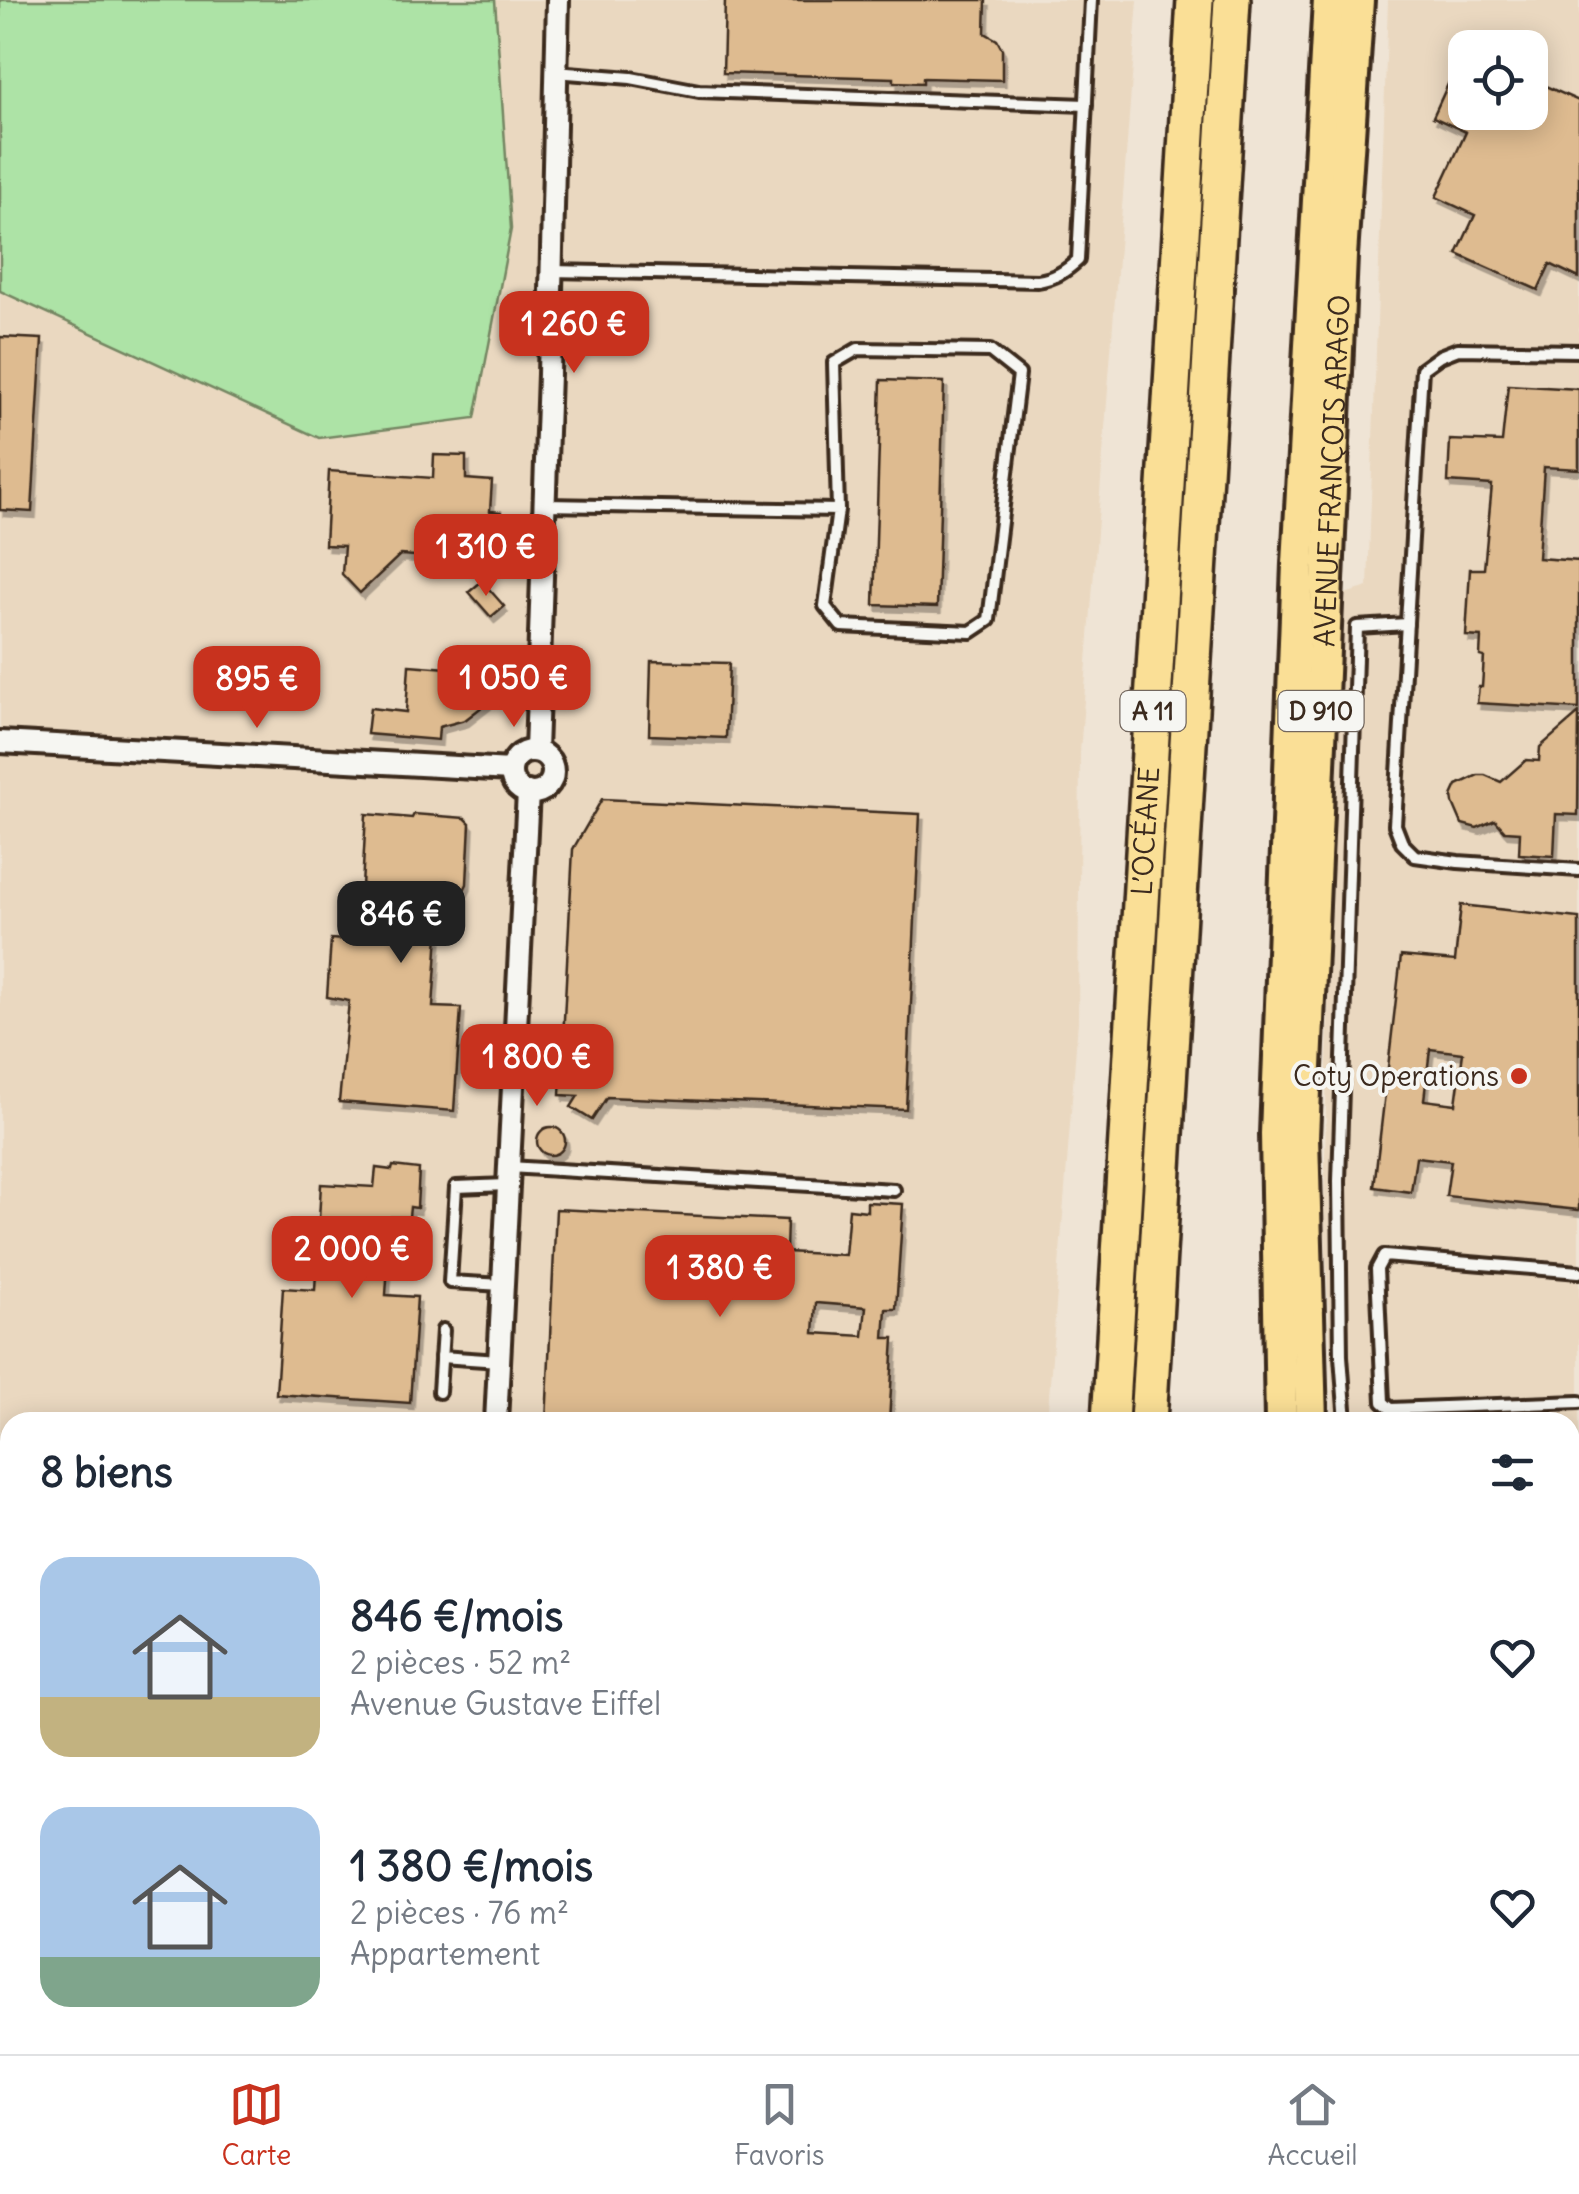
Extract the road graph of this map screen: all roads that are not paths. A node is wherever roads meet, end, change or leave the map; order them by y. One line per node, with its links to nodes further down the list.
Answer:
1 (558, 0): 7 (street)
2 (1091, 0): 8 (lane)
3 (1195, 0): 29 (highway, L’OCÉANE / A 11)
4 (1232, 0): 30 (highway, L’OCÉANE / A 11)
5 (1329, 0): 31 (main road, AVENUE FRANÇOIS ARAGO / D 910)
6 (1358, 0): 32 (main road, AVENUE FRANÇOIS ARAGO / D 910)
7 (555, 72): 8 (lane); 9 (street)
8 (1086, 106): 9 (lane)
9 (551, 271): 11 (street)
10 (1579, 351): 13 (lane)
11 (544, 505): 12 (lane); 15 (street)
12 (838, 510): 12 (lane)
13 (1407, 624): 18 (lane); 33 (lane)
14 (0, 742): 16 (street)
15 (536, 751): 16 (street); 17 (street)
16 (511, 770): 17 (street)
17 (528, 792): 19 (street)
18 (1579, 870)
19 (509, 1176): 20 (lane); 22 (street); 22 (lane)
20 (894, 1190)
21 (1579, 1272): 27 (lane)
22 (504, 1285): 25 (street)
23 (443, 1330): 24 (lane)
24 (441, 1357): 25 (lane); 26 (lane)
25 (500, 1361): 28 (street)
26 (439, 1392)
27 (1579, 1402)
28 (497, 1412)
29 (1111, 1412)
30 (1149, 1412)
31 (1282, 1412)
32 (1311, 1412)
33 (1345, 1412)

